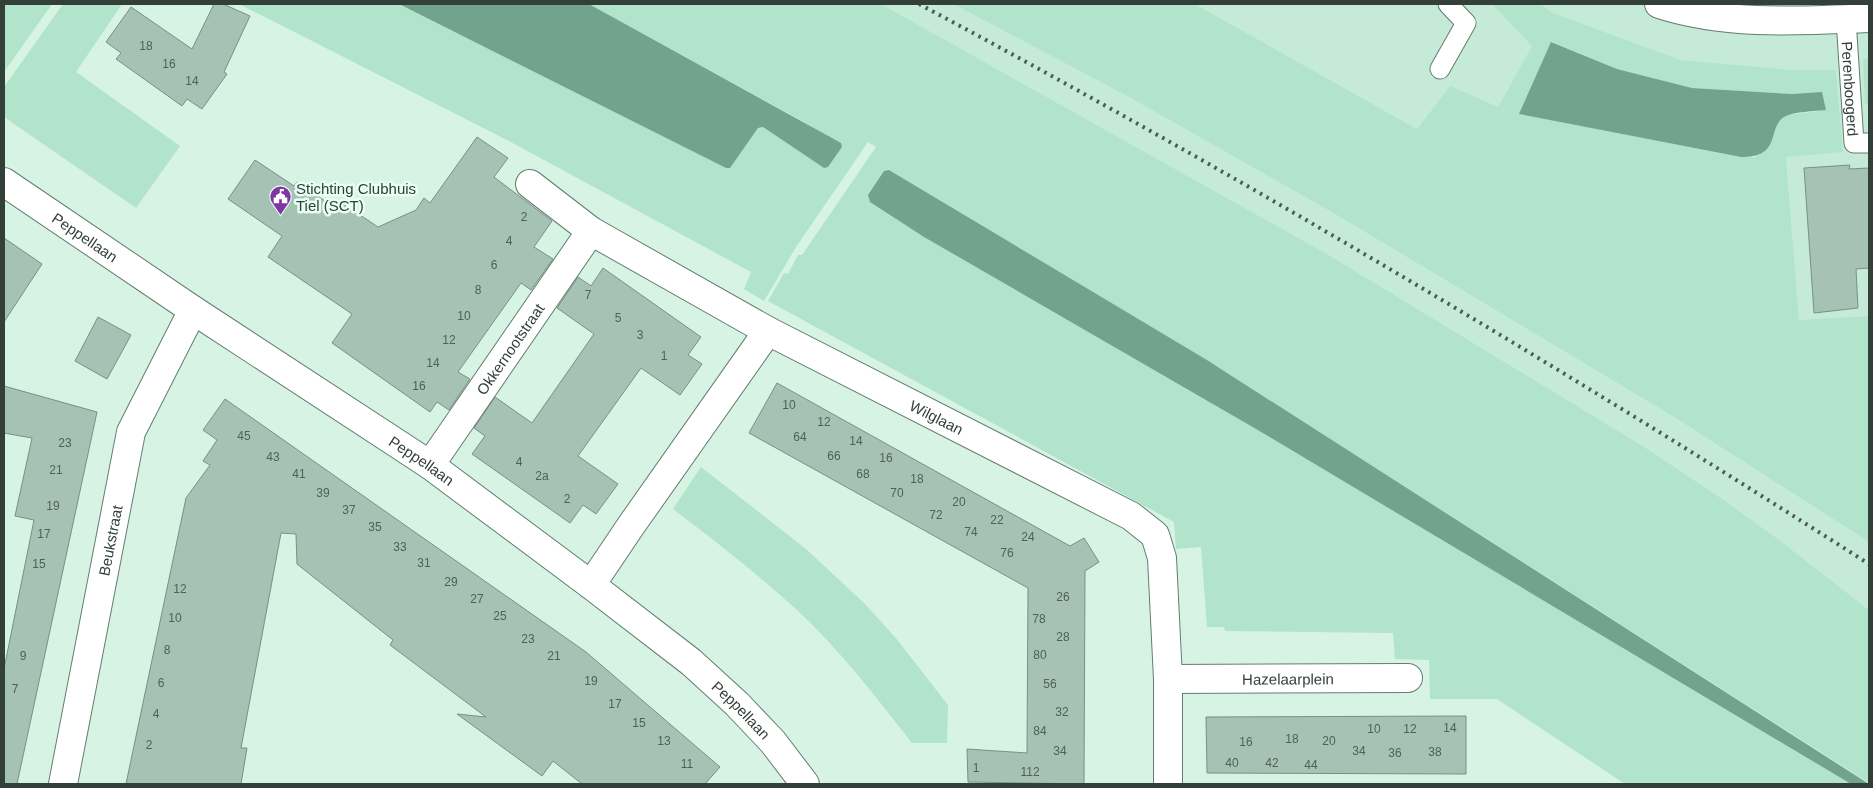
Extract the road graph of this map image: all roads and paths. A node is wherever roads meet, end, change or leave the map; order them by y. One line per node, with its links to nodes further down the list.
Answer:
1 (1448, 4): 4 (lane)
2 (1659, 4): 3 (street)
3 (1858, 18): 5 (lane, Perenboogerd)
4 (1440, 69)
5 (1869, 143)
6 (4, 182): 9 (street, Peppellaan)
7 (530, 184): 8 (street)
8 (591, 231): 10 (street); 11 (street, Okkernootstraat)
9 (193, 310): 11 (street, Peppellaan); 15 (street, Beukstraat)
10 (768, 331): 12 (street); 14 (street, Wilglaan)
11 (430, 465): 12 (street, Peppellaan)
12 (591, 585): 16 (street, Peppellaan)
13 (1408, 678): 14 (street, Hazelaarplein)
14 (1168, 679): 17 (street, Wilglaan)
15 (63, 784)
16 (805, 784)
17 (1168, 784)

